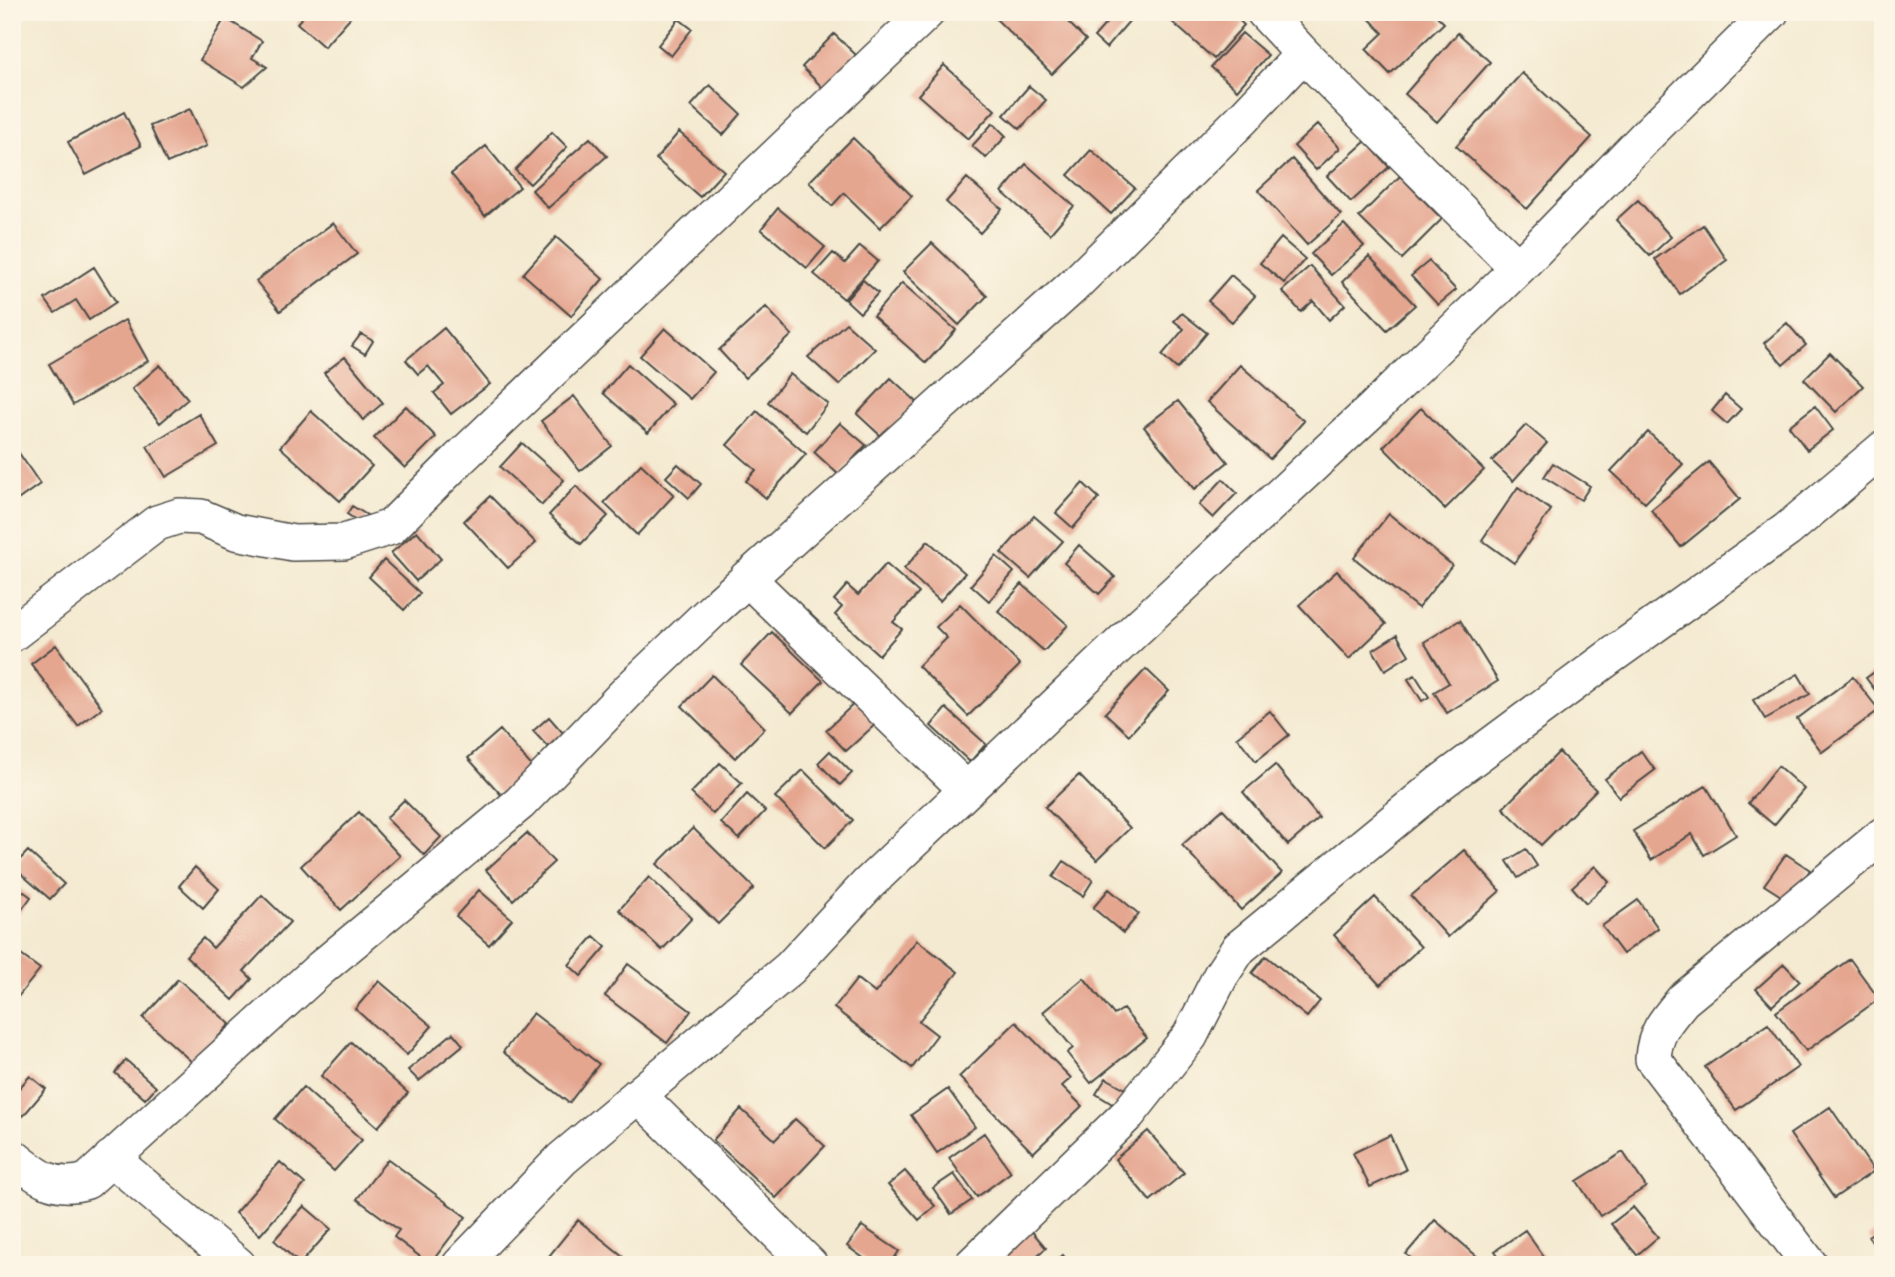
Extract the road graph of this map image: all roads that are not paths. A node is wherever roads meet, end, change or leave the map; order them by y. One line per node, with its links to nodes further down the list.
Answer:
1 (927, 12): 8 (street)
2 (1264, 12): 4 (street)
3 (1771, 12): 5 (street)
4 (1303, 54): 5 (street); 7 (street)
5 (1518, 268): 9 (street)
6 (1883, 449): 17 (street)
7 (747, 578): 9 (street); 13 (street)
8 (12, 634)
9 (967, 790): 11 (street)
10 (1883, 835): 18 (street)
11 (638, 1095): 15 (street); 16 (street)
12 (12, 1156): 13 (street)
13 (111, 1158): 14 (street)
14 (238, 1265)
15 (460, 1265)
16 (810, 1265)
17 (972, 1265)
18 (1810, 1265)

